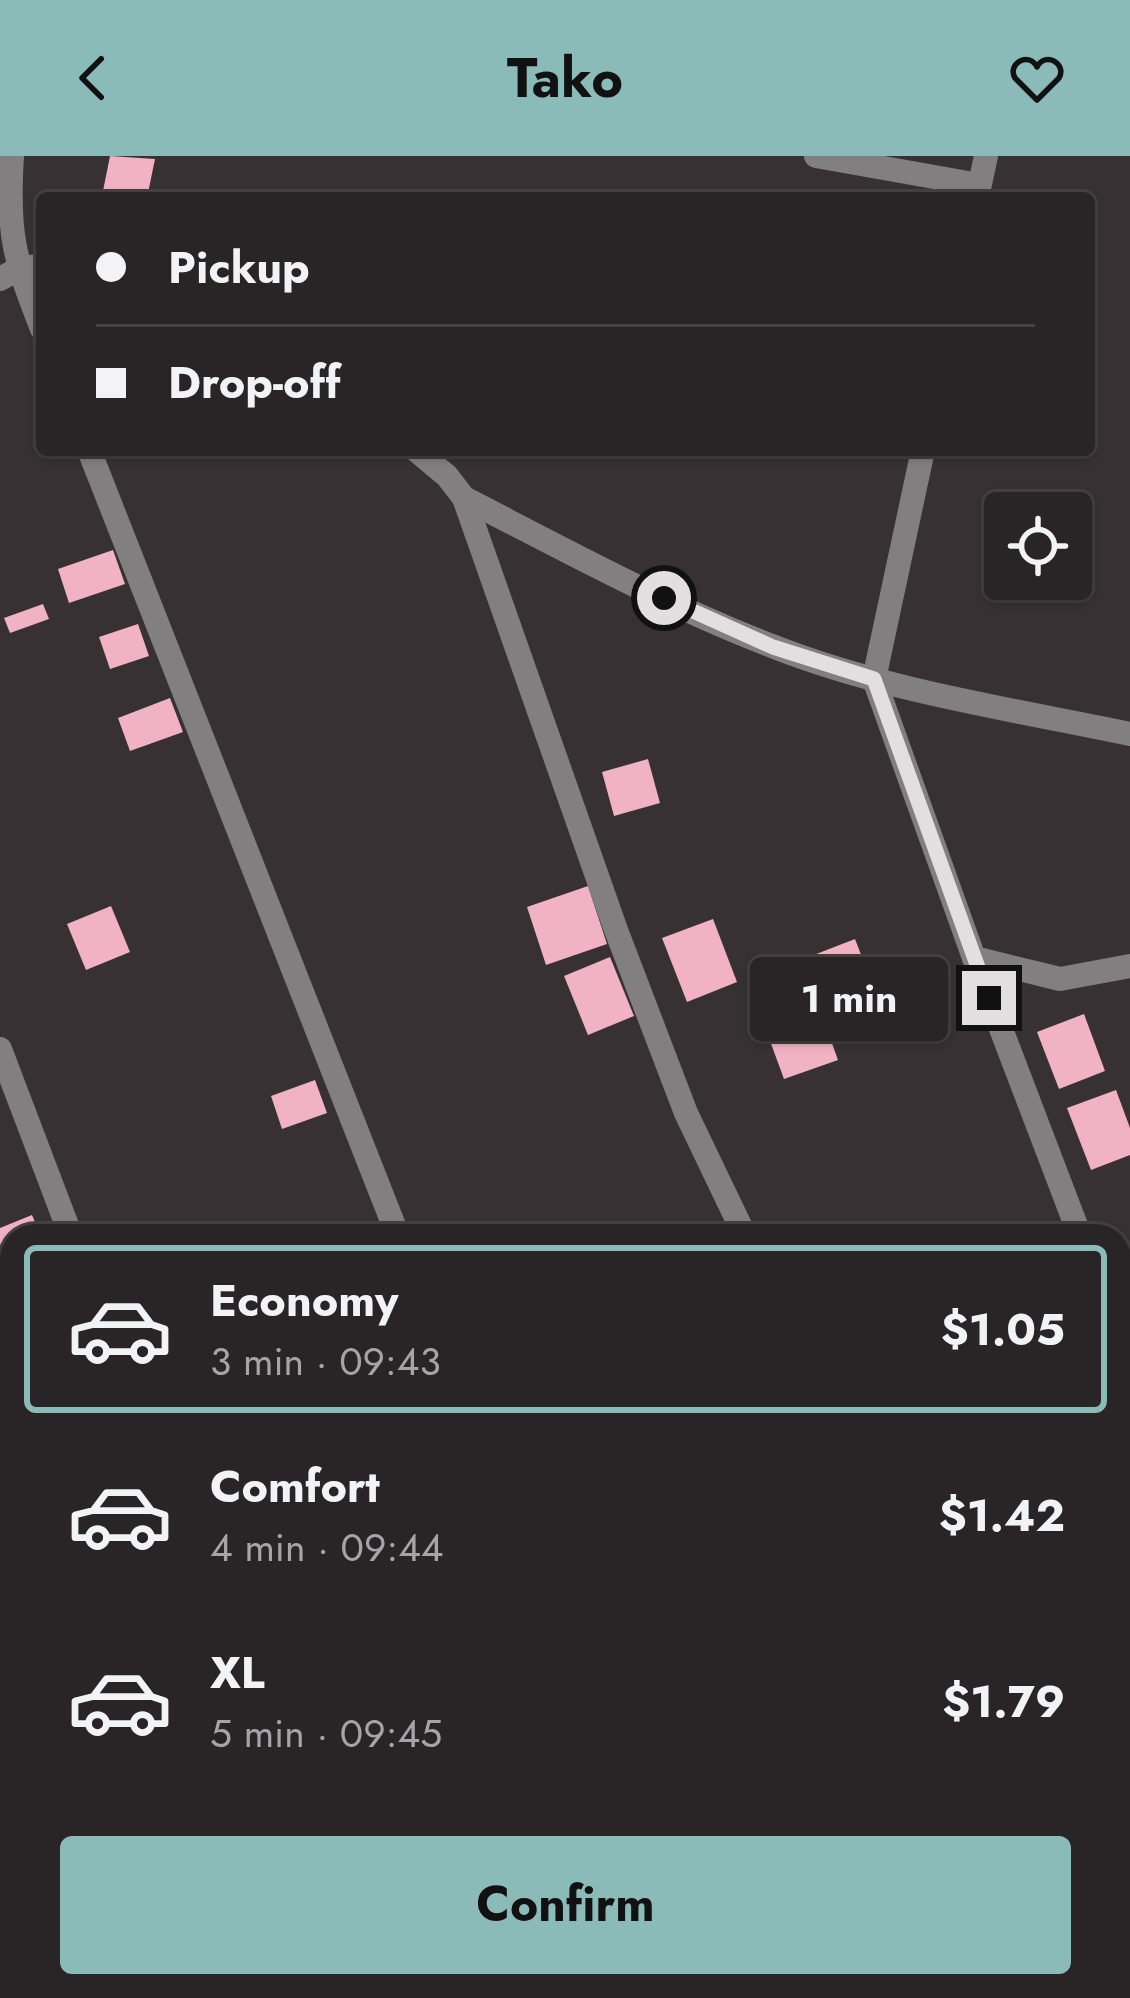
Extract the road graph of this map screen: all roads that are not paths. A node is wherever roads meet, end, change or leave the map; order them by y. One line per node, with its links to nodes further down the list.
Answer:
1 (12, 156): 5 (street)
2 (816, 156): 4 (street)
3 (986, 156): 4 (street)
4 (978, 192)
5 (20, 271): 6 (street)
6 (36, 313)
7 (91, 456): 17 (street)
8 (423, 456): 10 (street)
9 (921, 456): 11 (street)
10 (464, 498): 11 (street); 18 (street)
11 (874, 679): 12 (street); 13 (street)
12 (1130, 734)
13 (974, 958): 14 (street); 19 (street)
14 (1130, 966)
15 (0, 1049): 16 (street)
16 (66, 1224)
17 (393, 1224)
18 (739, 1224)
19 (1076, 1224)

